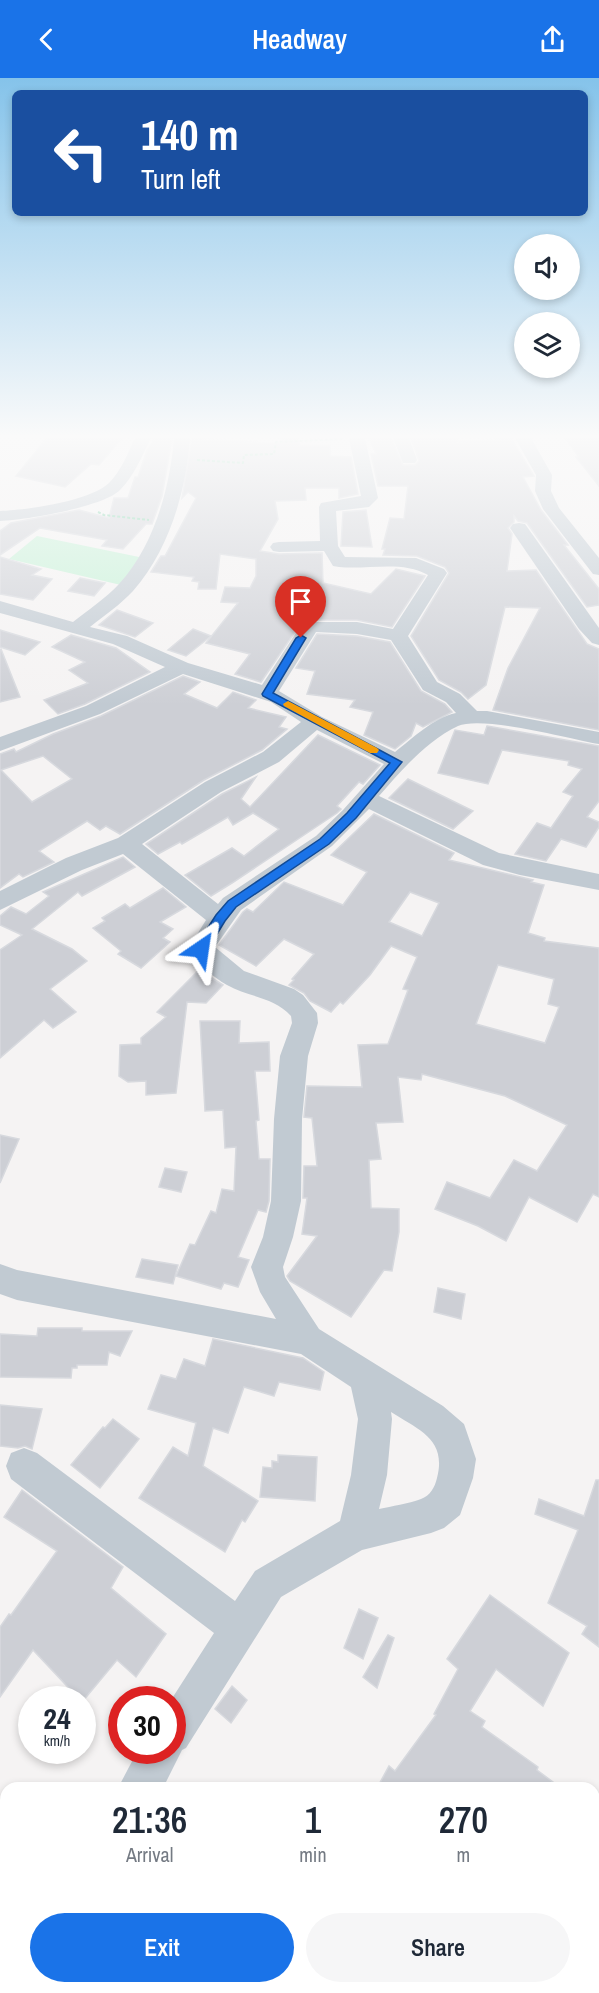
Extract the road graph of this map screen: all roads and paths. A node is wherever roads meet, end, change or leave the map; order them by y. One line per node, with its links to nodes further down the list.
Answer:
1 (159, 527): 9 (street)
2 (328, 527): 5 (street)
3 (565, 527): 7 (street)
4 (519, 528): 10 (street)
5 (328, 546): 6 (street); 11 (street)
6 (279, 547)
7 (599, 570)
8 (0, 607): 9 (street)
9 (78, 627): 12 (street)
10 (595, 629)
11 (398, 636): 13 (street); 14 (street)
12 (181, 668): 13 (street); 17 (street)
13 (267, 694): 15 (street)
14 (471, 717): 16 (street); 18 (street)
15 (315, 721): 18 (street); 20 (street)
16 (599, 738)
17 (0, 744)
18 (397, 762): 19 (street)
19 (364, 798): 21 (street); 23 (street)
20 (126, 844): 22 (street); 23 (street)
21 (599, 882)
22 (0, 902)
23 (220, 918): 25 (street)
24 (0, 1279): 25 (street)
25 (307, 1340): 26 (street)
26 (366, 1377): 28 (street); 28 (street)
27 (24, 1466): 29 (street)
28 (355, 1533): 29 (street)
29 (239, 1628): 30 (street)
30 (186, 1712)
31 (154, 1764): 32 (street)
32 (143, 1782)

